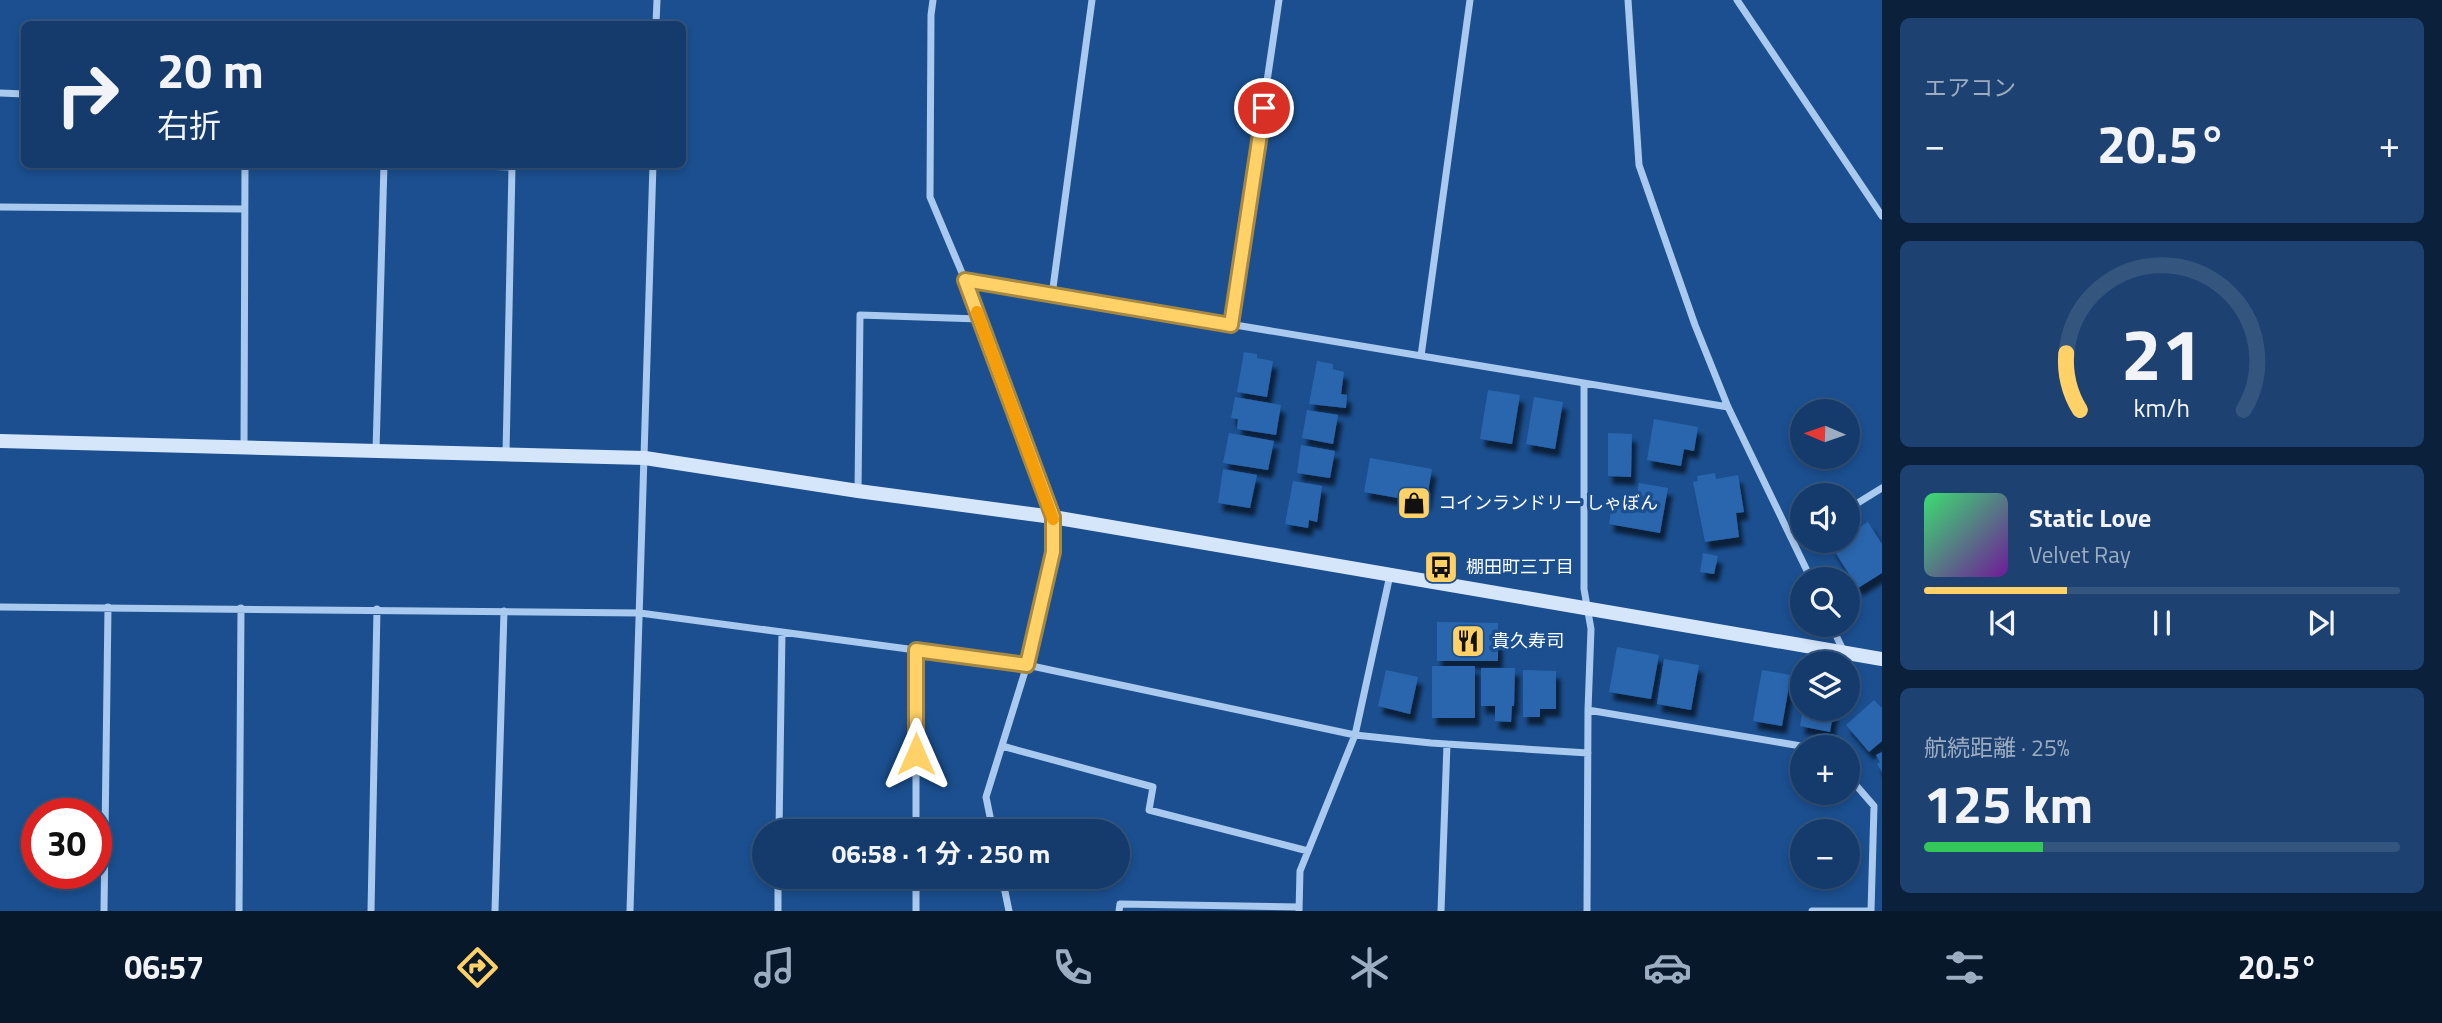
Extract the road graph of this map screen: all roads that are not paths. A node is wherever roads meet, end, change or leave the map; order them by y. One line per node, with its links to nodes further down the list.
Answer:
1 (657, 0): 8 (street)
2 (933, 0): 18 (street)
3 (1092, 0): 19 (street)
4 (1279, 0): 21 (street)
5 (1470, 0): 22 (street)
6 (1628, 0): 24 (street)
7 (1737, 0): 17 (street)
8 (656, 21)
9 (0, 93): 10 (street)
10 (21, 94)
11 (244, 168): 16 (street)
12 (384, 168): 27 (street)
13 (512, 168): 28 (street)
14 (653, 168): 29 (street)
15 (0, 207): 16 (street)
16 (244, 209): 26 (street)
17 (1882, 216)
18 (965, 280): 19 (street); 20 (street)
19 (1052, 295): 21 (street)
20 (979, 319): 31 (street); 33 (street)
21 (1231, 325): 22 (street)
22 (1421, 356): 23 (street)
23 (1584, 383): 24 (street); 40 (street)
24 (1728, 407): 34 (street)
25 (0, 441): 26 (street)
26 (244, 447): 27 (street)
27 (376, 451): 28 (street)
28 (506, 454): 29 (street)
29 (645, 458): 31 (street); 42 (street)
30 (1882, 488): 32 (street)
31 (858, 491): 33 (street)
32 (1860, 502)
33 (1053, 517): 35 (street); 48 (street)
34 (1790, 535)
35 (1390, 575): 40 (street); 50 (street)
36 (0, 607): 37 (street)
37 (108, 607): 38 (street); 64 (street)
38 (241, 608): 39 (street); 65 (street)
39 (377, 609): 41 (street); 66 (street)
40 (1588, 609): 45 (street); 49 (street)
41 (503, 611): 42 (street); 67 (street)
42 (640, 613): 43 (street); 68 (street)
43 (782, 632): 44 (street); 56 (street)
44 (916, 650): 48 (street); 57 (street)
45 (1833, 651)
46 (1860, 655): 47 (street)
47 (1882, 659)
48 (1027, 665): 50 (street); 53 (street)
49 (1588, 710): 52 (street); 54 (street)
50 (1355, 735): 51 (street); 59 (street)
51 (1447, 744): 54 (street); 73 (street)
52 (1790, 744)
53 (1002, 746): 58 (street); 59 (street)
54 (1588, 753): 74 (street)
55 (1860, 790): 76 (street)
56 (779, 819)
57 (916, 819)
58 (991, 819)
59 (1308, 851): 63 (street)
60 (778, 889): 69 (street)
61 (916, 889): 70 (street)
62 (1004, 889): 71 (street)
63 (1299, 909): 72 (street)
64 (104, 911)
65 (239, 911)
66 (371, 911)
67 (495, 911)
68 (630, 911)
69 (778, 911)
70 (916, 911)
71 (1009, 911)
72 (1119, 911)
73 (1441, 911)
74 (1587, 911)
75 (1812, 911): 76 (street)
76 (1871, 911)

